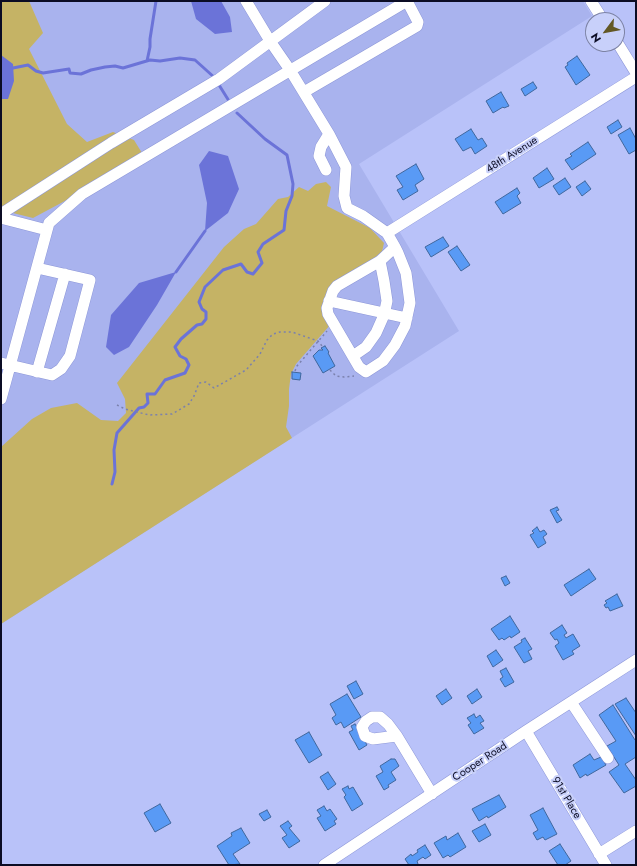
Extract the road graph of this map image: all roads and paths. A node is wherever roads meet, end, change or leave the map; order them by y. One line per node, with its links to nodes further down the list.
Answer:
1 (246, 1): 6 (street)
2 (325, 1): 6 (street)
3 (407, 1): 8 (street); 11 (street)
4 (592, 1): 5 (street)
5 (598, 12)
6 (270, 41): 8 (street); 14 (street)
7 (623, 52): 9 (street)
8 (290, 70): 11 (street); 16 (street)
9 (636, 73)
10 (636, 77): 17 (street, 48th Avenue)
11 (304, 92): 12 (street)
12 (329, 134): 13 (street); 17 (street)
13 (326, 170)
14 (1, 214)
15 (1, 218): 16 (street)
16 (47, 230): 20 (street)
17 (387, 233): 18 (street)
18 (395, 248): 19 (street); 24 (street)
19 (380, 261): 22 (street); 23 (street)
20 (37, 268): 21 (street); 29 (street)
21 (65, 274): 33 (street); 33 (street)
22 (330, 301): 23 (street); 25 (street)
23 (384, 313): 24 (street); 28 (street)
24 (407, 318): 31 (street)
25 (334, 324): 26 (path); 28 (street)
26 (318, 341): 27 (path); 32 (path); 35 (path)
27 (322, 346)
28 (353, 356): 31 (street)
29 (5, 365): 33 (street); 34 (street)
30 (330, 370): 31 (path)
31 (364, 370)
32 (295, 371)
33 (37, 372)
34 (1, 399)
35 (117, 405)
36 (636, 660): 37 (street, Cooper Road)
37 (571, 702): 38 (street, Cooper Road); 40 (street)
38 (526, 731): 41 (street, Cooper Road); 43 (street, 91st Place)
39 (397, 736): 41 (street)
40 (608, 758)
41 (432, 794): 44 (street, Cooper Road)
42 (636, 831): 43 (street)
43 (599, 854): 45 (street, 91st Place)
44 (324, 865)
45 (606, 865)

